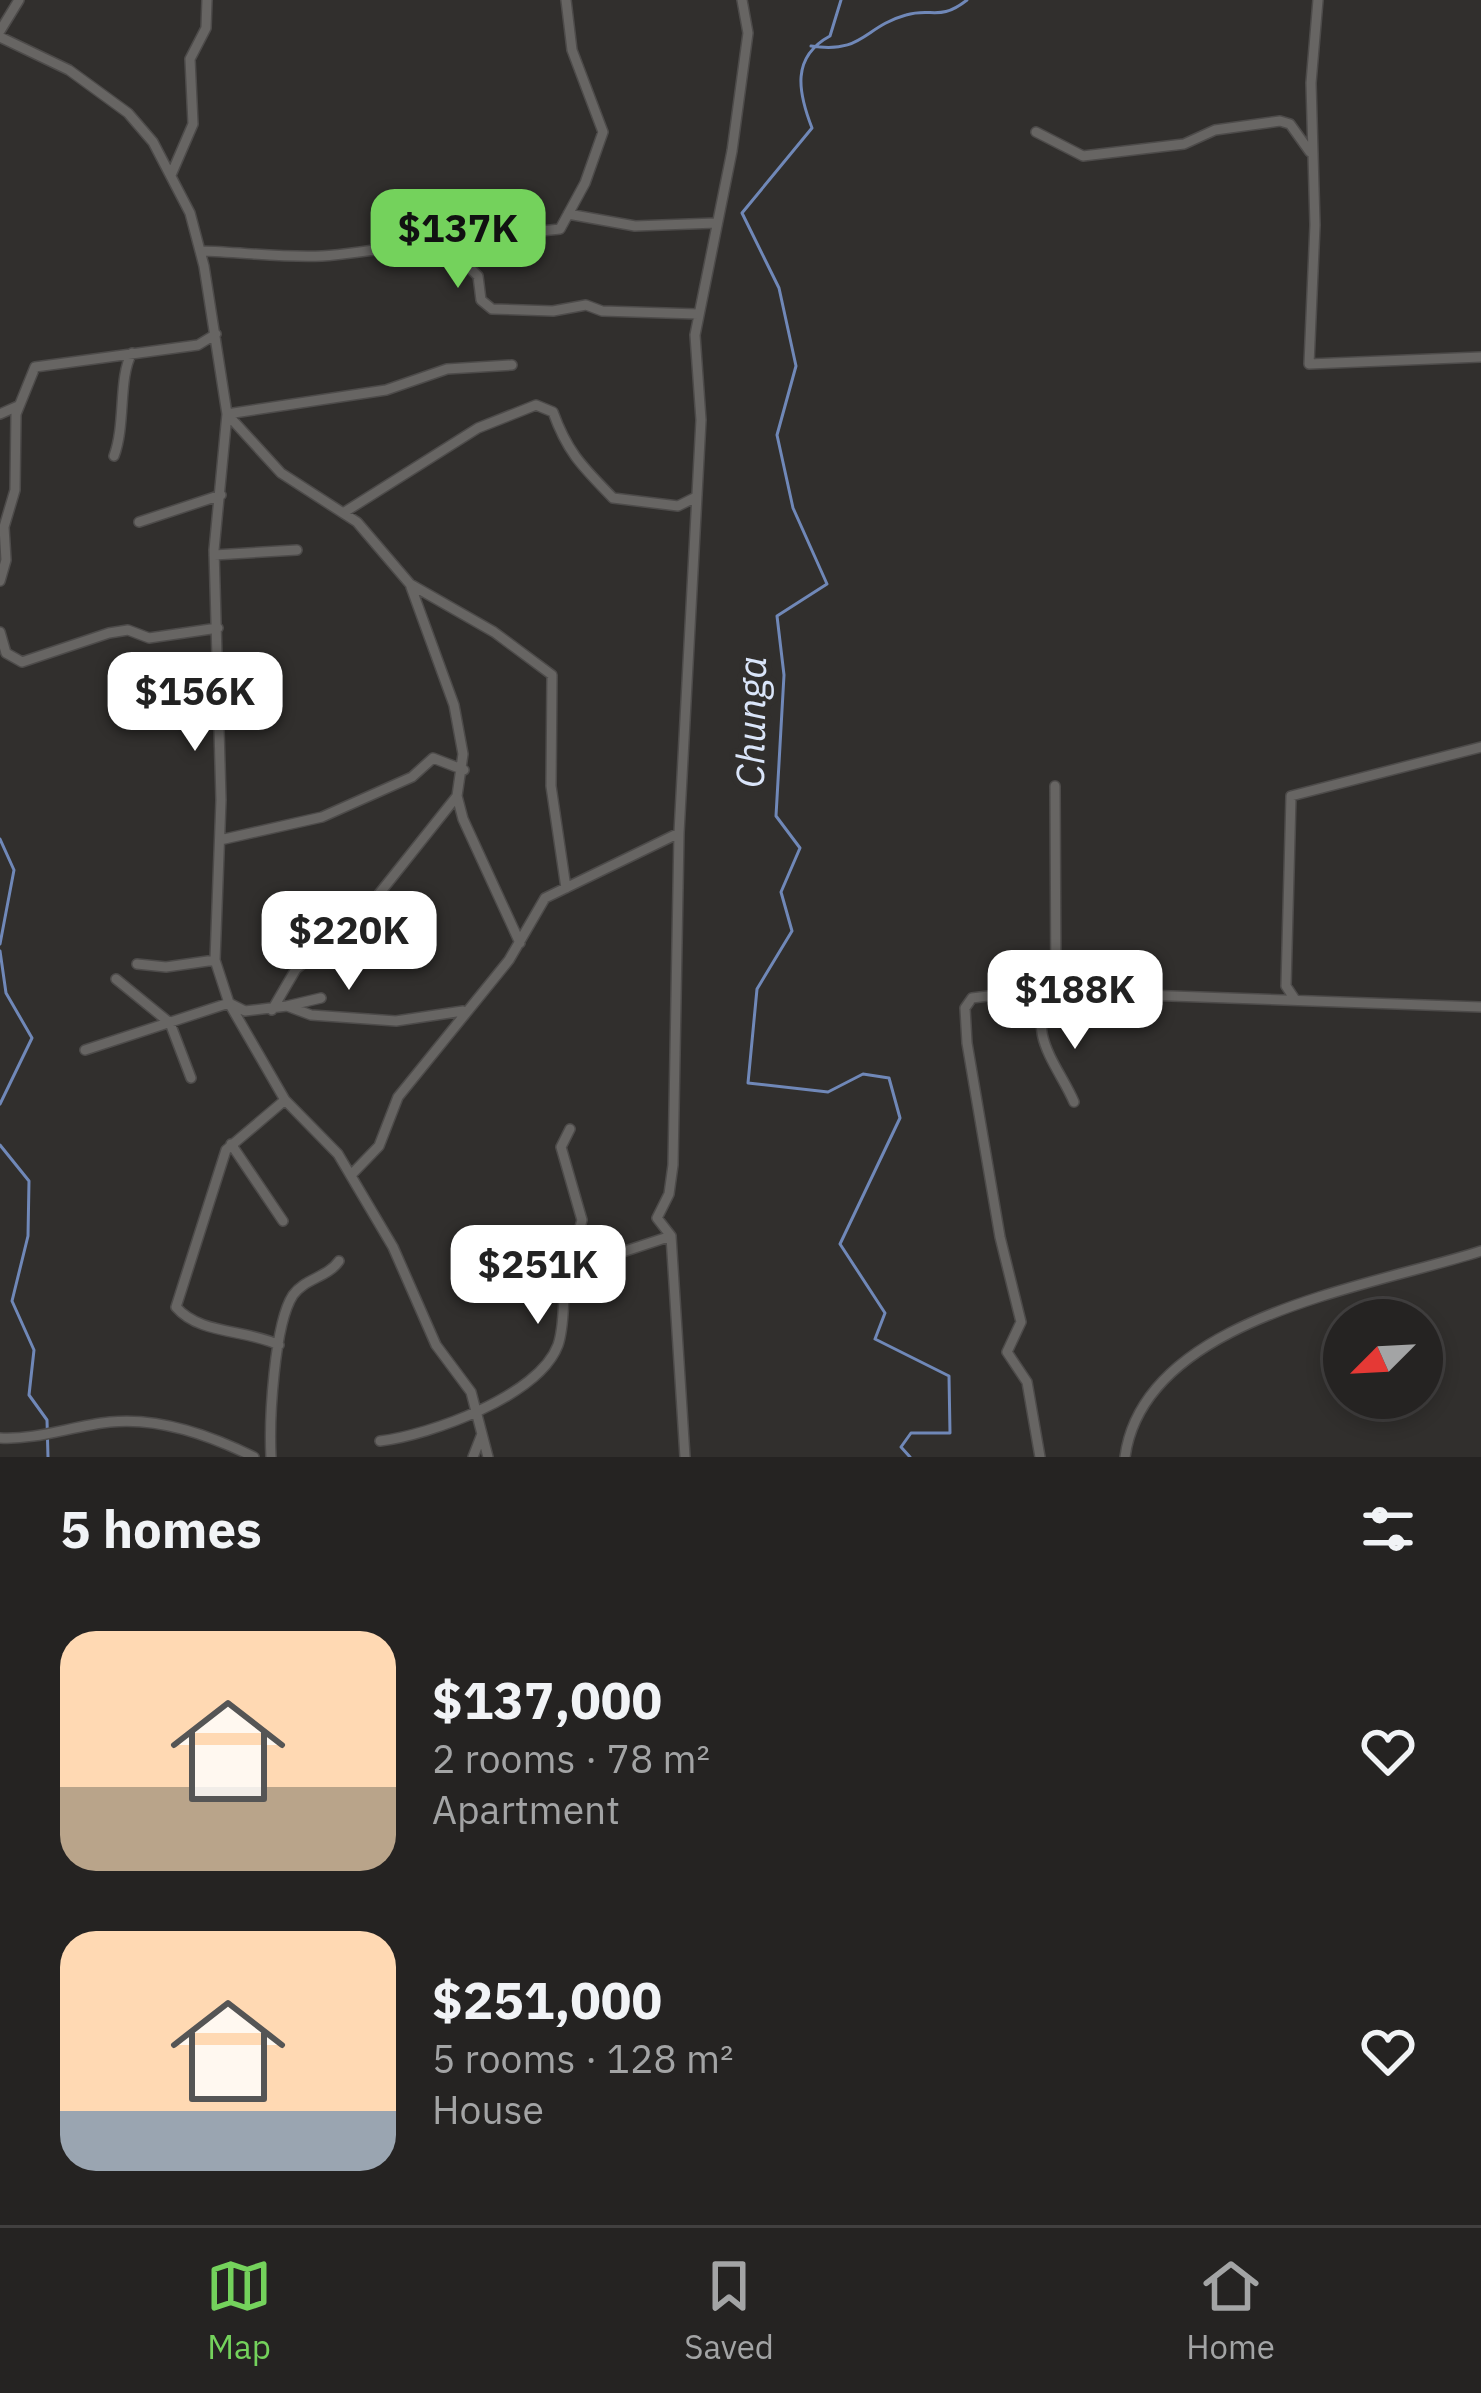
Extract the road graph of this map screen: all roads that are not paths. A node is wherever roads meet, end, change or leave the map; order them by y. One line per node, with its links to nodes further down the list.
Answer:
1 (19, 0): 6 (street)
2 (207, 0): 9 (street)
3 (566, 0): 10 (street)
4 (742, 0): 11 (street)
5 (1318, 0): 8 (street)
6 (0, 34): 9 (street)
7 (1036, 132): 8 (street)
8 (1312, 155): 17 (street)
9 (171, 175): 12 (street)
10 (568, 214): 11 (street); 13 (street)
11 (716, 224): 14 (street)
12 (201, 250): 13 (street); 15 (street)
13 (448, 250): 14 (street)
14 (698, 314): 24 (street)
15 (216, 334): 16 (street); 21 (street)
16 (132, 353): 19 (street); 22 (street)
17 (1481, 357)
18 (512, 365): 21 (street)
19 (18, 406): 20 (street); 29 (street)
20 (0, 414)
21 (226, 414): 23 (street); 25 (street)
22 (114, 456)
23 (221, 495): 26 (street); 28 (street)
24 (696, 497): 25 (street); 37 (street)
25 (343, 513): 30 (street)
26 (139, 521)
27 (297, 550): 28 (street)
28 (214, 555): 31 (street)
29 (0, 581)
30 (410, 584): 34 (street); 39 (street)
31 (218, 628): 32 (street); 38 (street)
32 (0, 632)
33 (1481, 747): 46 (street)
34 (464, 770): 36 (street); 38 (street)
35 (1055, 786): 44 (street)
36 (458, 796): 40 (street); 50 (street)
37 (680, 833): 39 (street); 61 (street)
38 (220, 841): 41 (street)
39 (566, 888): 40 (street)
40 (520, 943): 51 (street)
41 (214, 960): 42 (street); 47 (street)
42 (137, 964)
43 (116, 979): 52 (street)
44 (1056, 994): 46 (street); 56 (street); 75 (street)
45 (321, 998): 48 (street)
46 (1301, 1000): 49 (street)
47 (229, 1003): 50 (street); 52 (street); 55 (street)
48 (287, 1006): 50 (street); 51 (street)
49 (1481, 1007)
50 (272, 1010)
51 (463, 1011): 59 (street)
52 (170, 1023): 53 (street); 54 (street)
53 (85, 1050)
54 (191, 1078)
55 (285, 1100): 58 (street); 59 (street)
56 (1074, 1102)
57 (571, 1129): 64 (street)
58 (231, 1144): 60 (street); 65 (street)
59 (351, 1175): 66 (street)
60 (283, 1221)
61 (670, 1236): 64 (street); 74 (street)
62 (1481, 1251): 76 (street)
63 (339, 1261): 65 (street)
64 (568, 1270): 66 (street)
65 (278, 1345): 71 (street)
66 (478, 1409): 67 (street); 69 (street)
67 (482, 1432): 72 (street); 73 (street)
68 (0, 1438): 70 (street)
69 (380, 1441)
70 (254, 1457)
71 (271, 1457)
72 (473, 1457)
73 (488, 1457)
74 (685, 1457)
75 (1040, 1457)
76 (1125, 1457)

